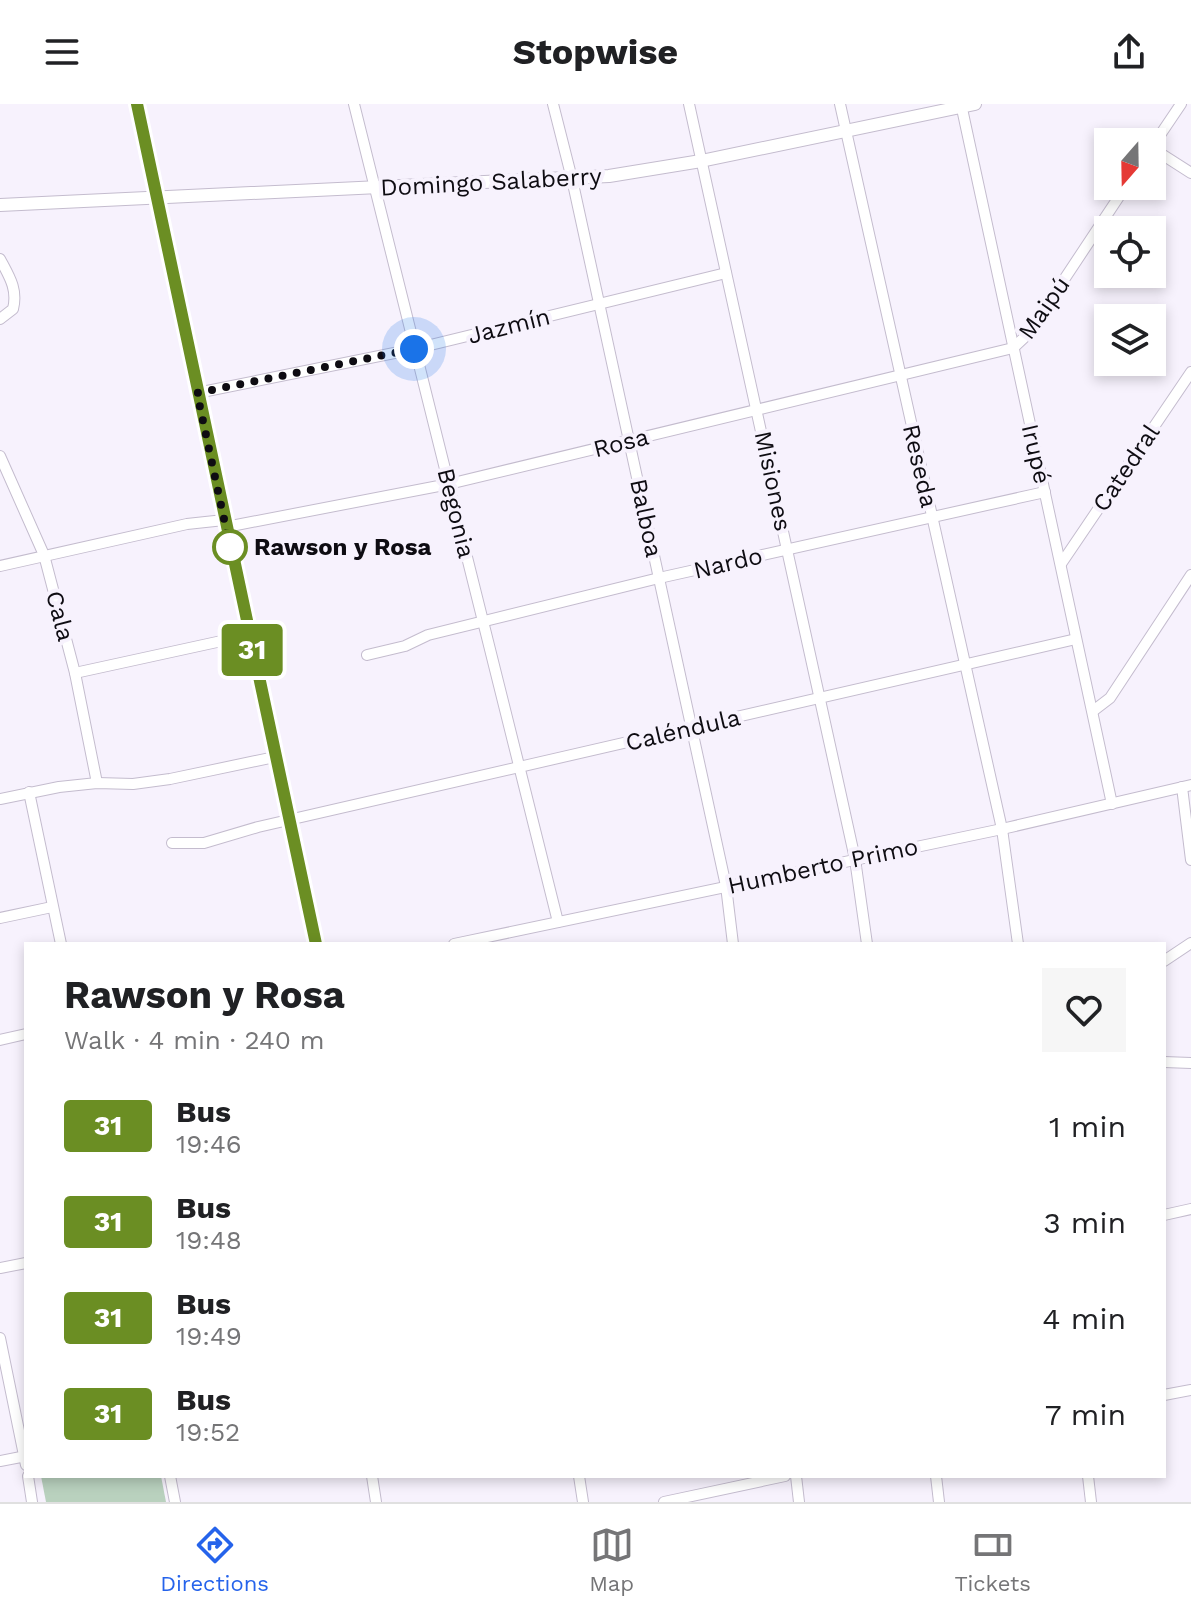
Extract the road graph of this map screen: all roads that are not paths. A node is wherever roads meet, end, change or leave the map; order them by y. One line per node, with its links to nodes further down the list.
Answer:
1 (137, 104): 15 (street)
2 (354, 104): 14 (street, Begonia)
3 (553, 104): 13 (street, Balboa)
4 (689, 104): 11 (street, Misiones)
5 (840, 104): 9 (street, Reseda)
6 (1181, 104): 8 (street)
7 (966, 105): 9 (street, Domingo Salaberry); 22 (street, Irupé)
8 (1165, 128)
9 (846, 130): 11 (street, Domingo Salaberry); 25 (street, Reseda)
10 (1166, 157): 12 (street)
11 (701, 161): 13 (street, Domingo Salaberry); 19 (street, Misiones)
12 (1191, 173)
13 (572, 179): 14 (street, Domingo Salaberry); 20 (street, Balboa)
14 (376, 188): 15 (street, Domingo Salaberry); 23 (street, Begonia)
15 (155, 197): 17 (street, Domingo Salaberry); 26 (street)
16 (1117, 200): 22 (street, Maipú)
17 (0, 205)
18 (0, 259): 21 (street)
19 (726, 273): 20 (street, Jazmín); 27 (street, Misiones)
20 (600, 303): 23 (street, Jazmín); 28 (street, Balboa)
21 (0, 319)
22 (1013, 348): 25 (street, Rosa); 31 (street, Irupé)
23 (414, 349): 26 (street, Jazmín); 30 (street, Begonia)
24 (1191, 372): 36 (street, Catedral)
25 (900, 376): 27 (street, Rosa); 32 (street, Reseda)
26 (197, 393): 33 (street)
27 (758, 409): 28 (street, Rosa); 34 (street, Misiones)
28 (630, 441): 30 (street, Rosa); 39 (street, Balboa)
29 (0, 456): 35 (street, Cala)
30 (449, 484): 33 (street, Rosa); 40 (street, Begonia)
31 (1045, 492): 32 (street, Nardo); 36 (street, Irupé)
32 (931, 516): 34 (street, Nardo); 44 (street, Reseda)
33 (225, 524): 35 (street, Rosa); 41 (street)
34 (788, 549): 39 (street, Nardo); 46 (street, Misiones)
35 (44, 555): 37 (street, Rosa); 45 (street, Cala)
36 (1061, 564): 42 (street, Irupé)
37 (0, 566)
38 (1191, 575): 47 (street)
39 (659, 578): 40 (street, Nardo); 48 (street, Balboa)
40 (483, 622): 43 (street, Nardo); 50 (street, Begonia)
41 (249, 635): 45 (street); 49 (street)
42 (1076, 639): 44 (street, Caléndula); 47 (street, Irupé)
43 (367, 655)
44 (964, 663): 46 (street, Caléndula); 57 (street, Reseda)
45 (75, 673): 51 (street, Cala)
46 (820, 698): 48 (street, Caléndula); 59 (street, Misiones)
47 (1093, 711): 55 (street, Irupé)
48 (692, 728): 50 (street, Caléndula); 61 (street, Balboa)
49 (275, 757): 51 (street); 56 (street)
50 (520, 768): 56 (street, Caléndula); 64 (street, Begonia)
51 (97, 783): 53 (street)
52 (1186, 786): 55 (street, Humberto Primo); 60 (street)
53 (29, 792): 54 (street); 62 (street)
54 (0, 799)
55 (1112, 804): 57 (street, Humberto Primo)
56 (289, 820): 58 (street, Caléndula); 67 (street)
57 (1002, 829): 59 (street, Humberto Primo); 70 (street, Reseda)
58 (172, 843)
59 (855, 859): 61 (street, Humberto Primo); 69 (street, Misiones)
60 (1191, 860)
61 (726, 886): 64 (street, Humberto Primo); 68 (street, Balboa)
62 (52, 907): 63 (street); 66 (street)
63 (0, 918)
64 (558, 922): 65 (street, Humberto Primo)
65 (491, 940)
66 (61, 942)
67 (316, 942)
68 (733, 942)
69 (867, 942)
70 (1018, 942)
71 (1191, 943): 72 (street)
72 (1166, 960)
73 (24, 1034): 74 (street)
74 (0, 1040)
75 (1166, 1062): 76 (street)
76 (1191, 1063)
77 (1191, 1209): 78 (street)
78 (1166, 1215)
79 (24, 1263): 80 (street)
80 (0, 1268)
81 (0, 1338): 84 (street)
82 (1191, 1390): 83 (street)
83 (1166, 1395)
84 (24, 1454)
85 (24, 1459): 86 (street)
86 (0, 1461)
87 (28, 1478): 95 (street)
88 (170, 1478): 96 (street)
89 (372, 1478): 97 (street)
90 (579, 1478): 98 (street)
91 (776, 1478): 99 (street)
92 (796, 1478): 100 (street)
93 (936, 1478): 101 (street)
94 (1088, 1478): 102 (street)
95 (32, 1502)
96 (175, 1502)
97 (376, 1502)
98 (583, 1502)
99 (664, 1502)
100 (799, 1502)
101 (939, 1502)
102 (1091, 1502)

